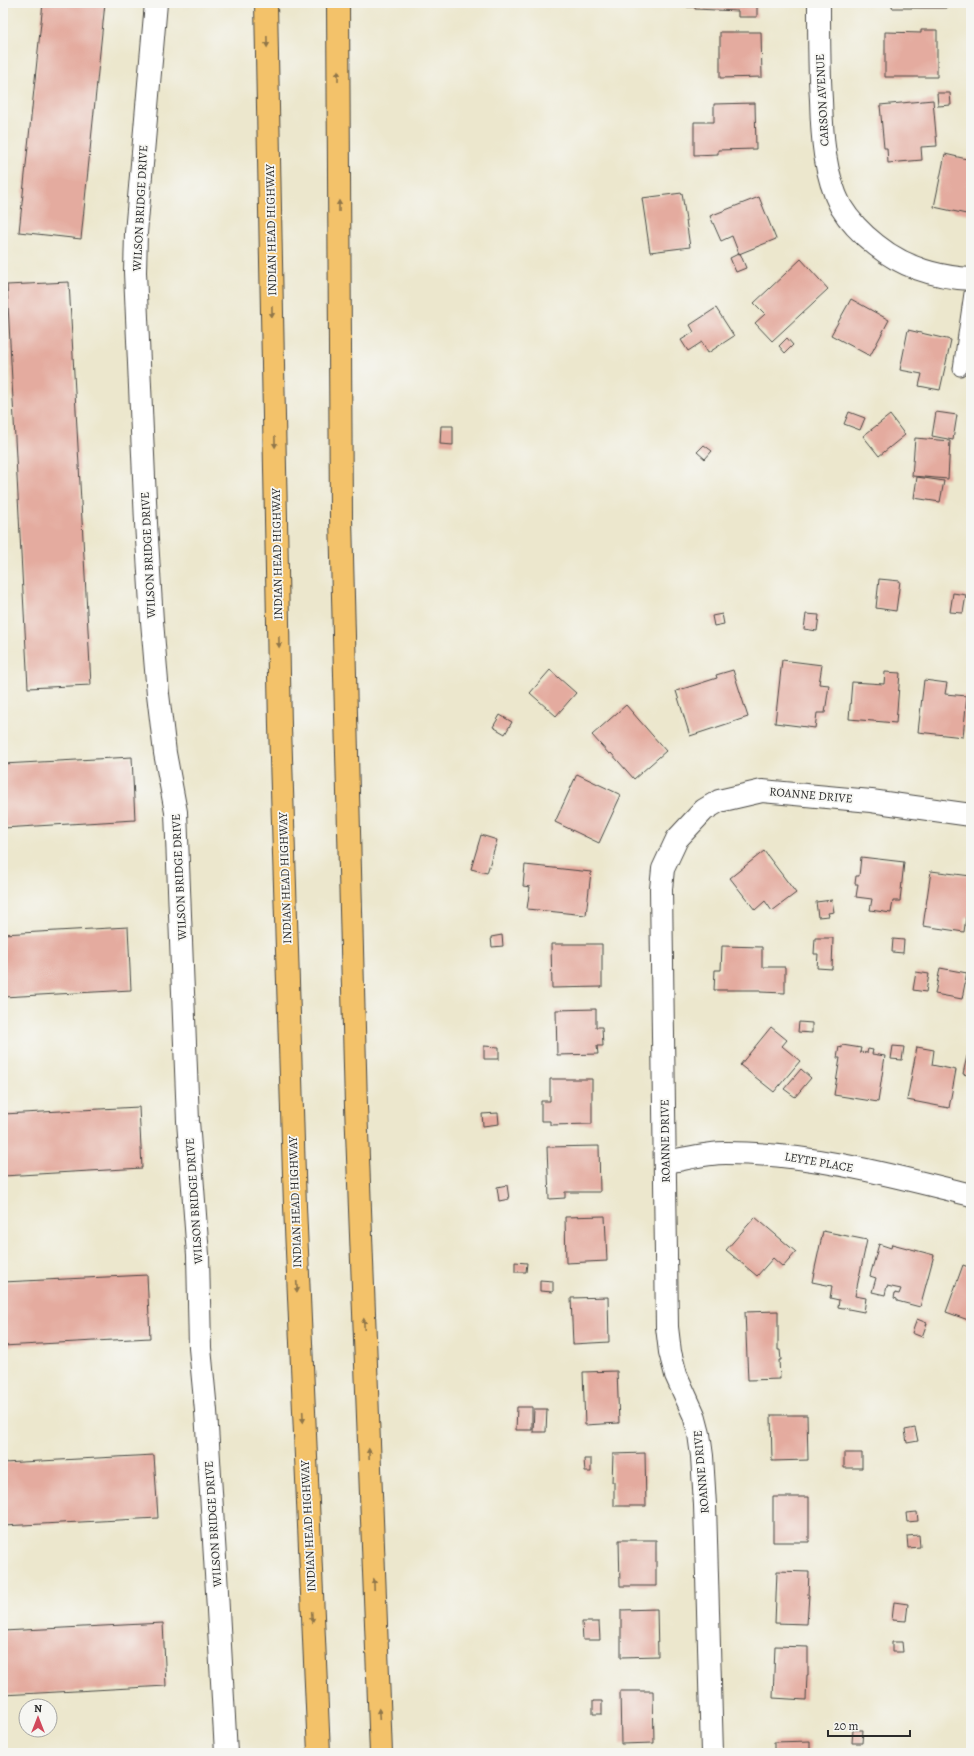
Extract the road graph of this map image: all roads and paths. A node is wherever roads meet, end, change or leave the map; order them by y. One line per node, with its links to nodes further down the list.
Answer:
1 (156, 3): 11 (street, WILSON BRIDGE DRIVE)
2 (266, 3): 12 (highway, INDIAN HEAD HIGHWAY, one-way to 12)
3 (338, 3): 13 (highway, one-way to 3)
4 (819, 3): 5 (street, CARSON AVENUE)
5 (971, 279)
6 (971, 293): 7 (lane)
7 (960, 369)
8 (971, 815): 9 (street, ROANNE DRIVE)
9 (666, 1162): 10 (street, LEYTE PLACE); 14 (street, ROANNE DRIVE)
10 (971, 1196)
11 (226, 1753)
12 (319, 1753)
13 (382, 1753)
14 (712, 1753)

